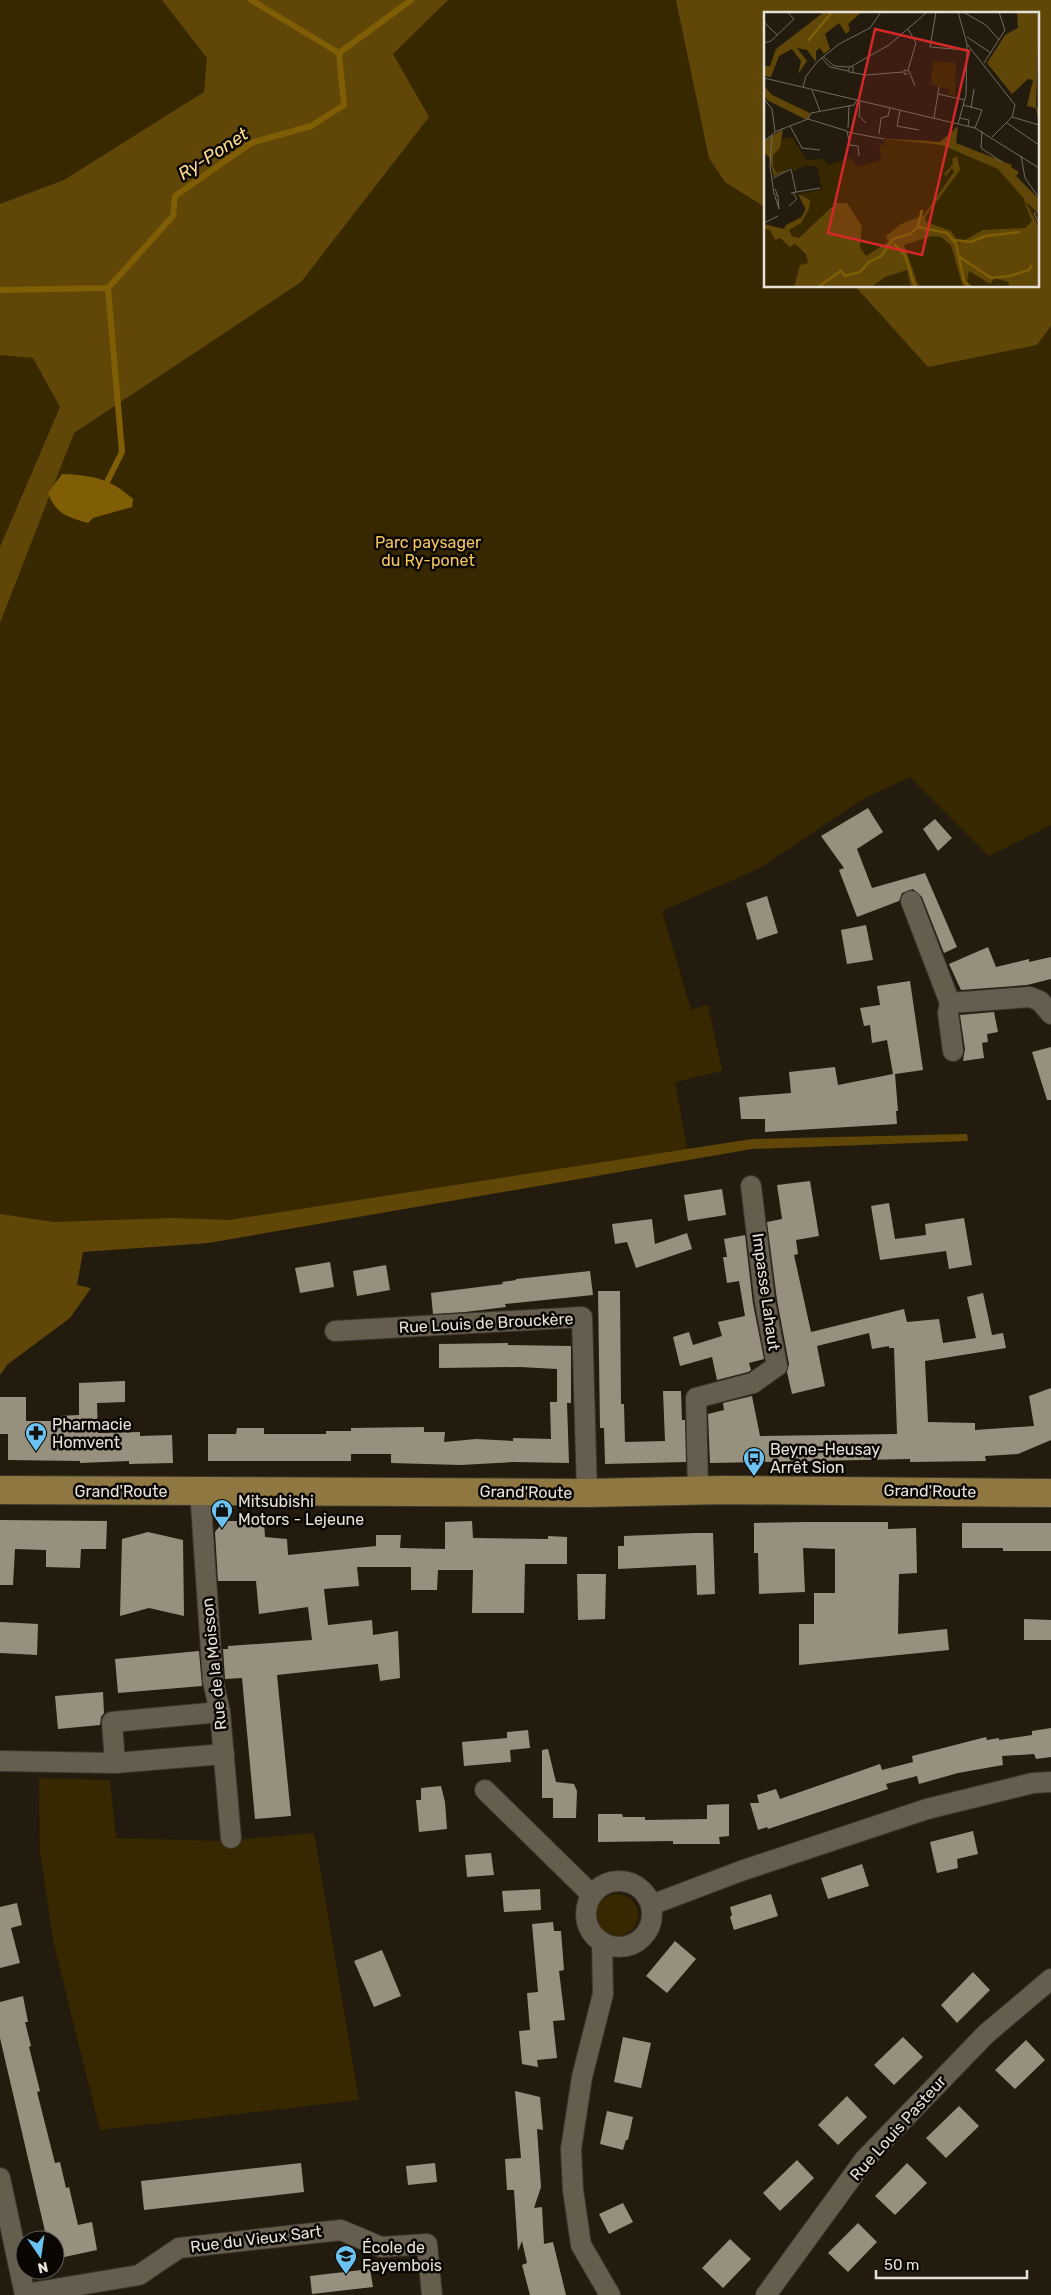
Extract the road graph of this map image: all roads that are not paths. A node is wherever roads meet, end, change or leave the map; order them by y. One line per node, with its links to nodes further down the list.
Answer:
1 (912, 901): 2 (street)
2 (950, 1003): 3 (street); 4 (street)
3 (1051, 1014)
4 (953, 1051)
5 (751, 1186): 9 (street, Impasse Lahaut)
6 (335, 1331): 11 (street, Rue Louis de Brouckère)
7 (0, 1490): 8 (main road, Grand'Route)
8 (200, 1490): 11 (main road, Grand'Route); 12 (street, Rue de la Moisson)
9 (698, 1491): 10 (main road, Grand'Route); 11 (main road, Grand'Route)
10 (1051, 1492)
11 (587, 1493)
12 (220, 1712): 13 (street, Rue de la Moisson); 15 (street)
13 (224, 1754): 15 (street); 18 (street, Rue de la Moisson)
14 (0, 1761): 15 (street)
15 (115, 1763)
16 (1051, 1782): 20 (street)
17 (485, 1790): 19 (street)
18 (232, 1838)
19 (592, 1895): 20 (street); 21 (street)
20 (651, 1905): 21 (street)
21 (602, 1942): 26 (street)
22 (1051, 1979): 27 (street, Rue Louis Pasteur)
23 (0, 2178): 24 (street)
24 (25, 2294): 25 (street, Rue du Vieux Sart)
25 (432, 2295)
26 (610, 2295)
27 (766, 2295)

